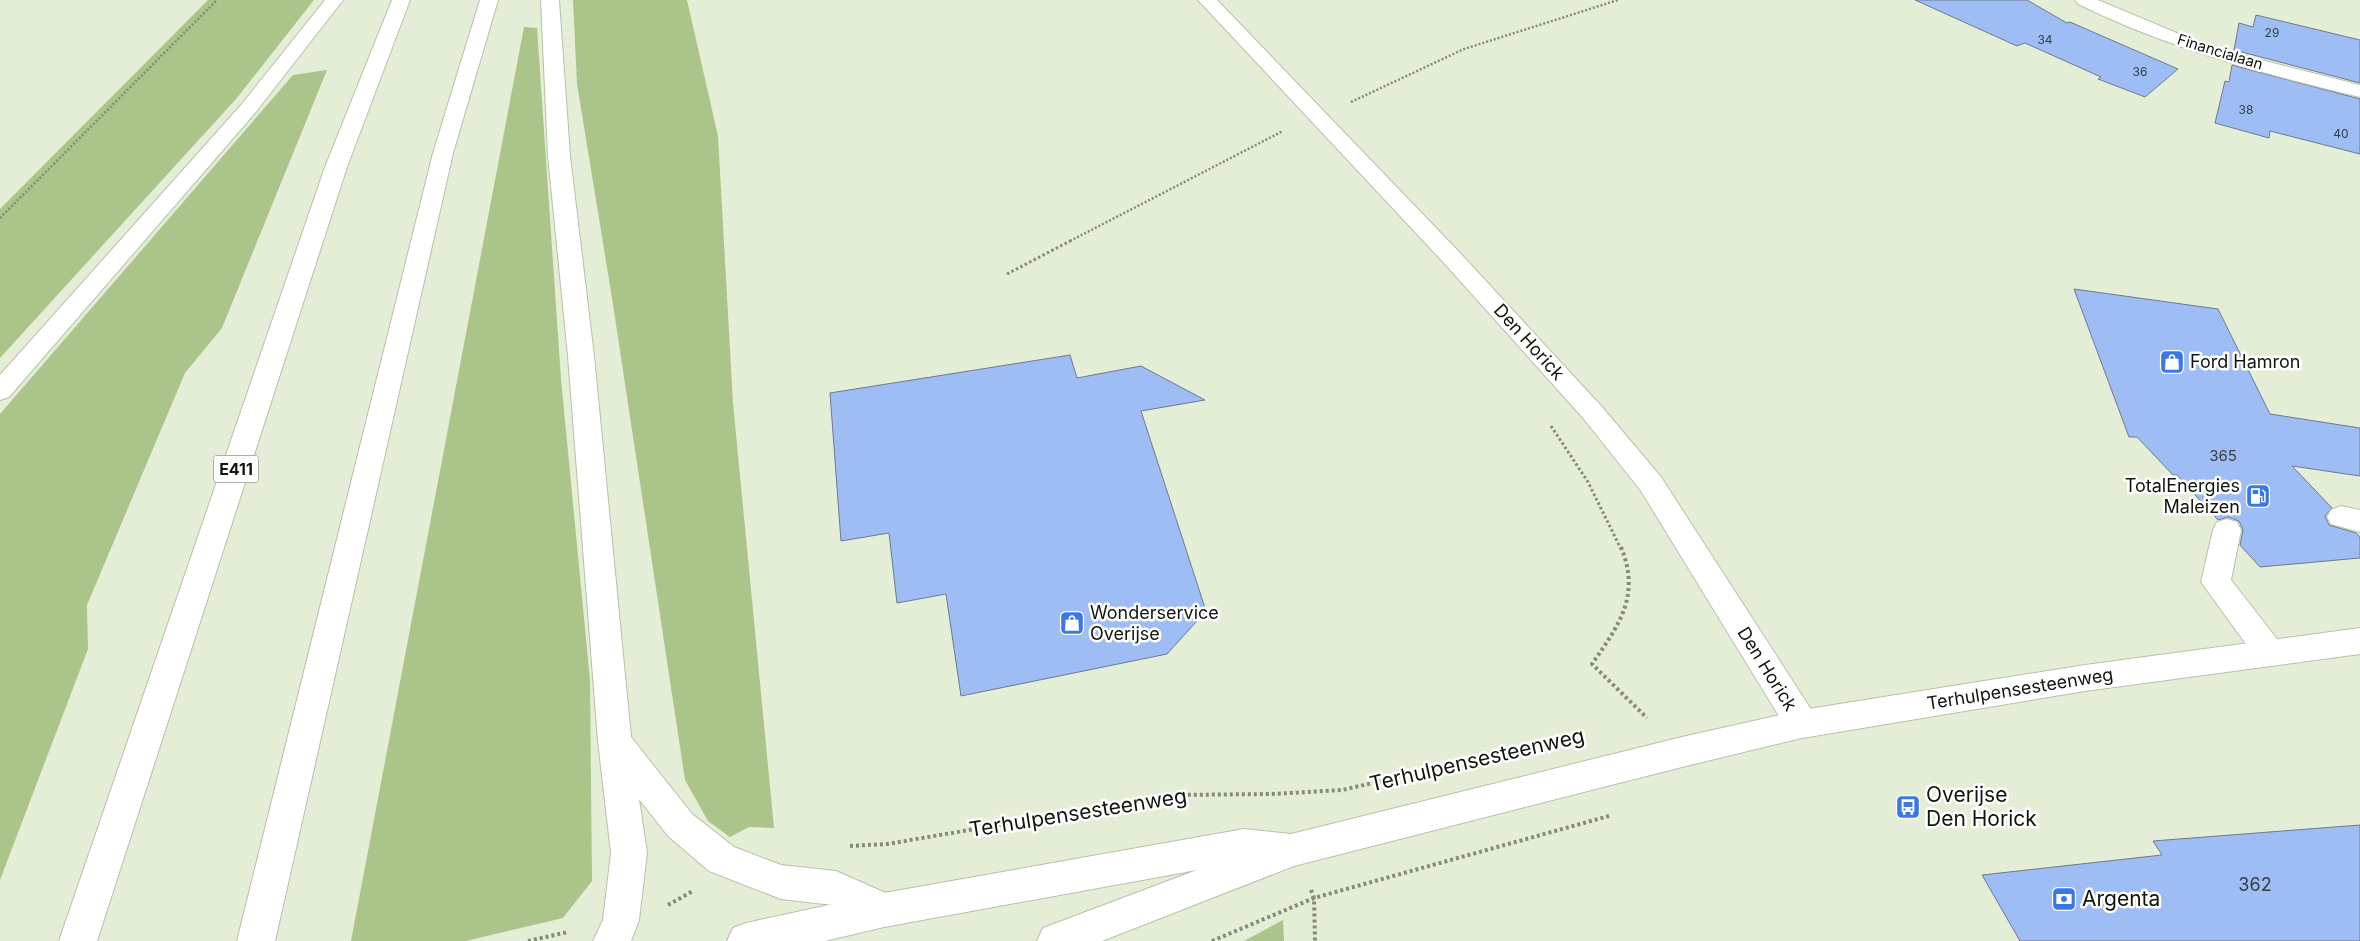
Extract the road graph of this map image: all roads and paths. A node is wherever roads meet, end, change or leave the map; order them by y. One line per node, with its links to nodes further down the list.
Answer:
1 (217, 0): 9 (path)
2 (334, 0): 10 (main road)
3 (401, 0): 26 (main road, E411)
4 (489, 0): 27 (main road)
5 (550, 0): 16 (main road)
6 (1207, 0): 15 (main road, Den Horick)
7 (2084, 0): 8 (main road, Financialaan)
8 (2360, 91)
9 (0, 218)
10 (0, 391)
11 (1548, 423): 17 (path)
12 (2227, 530): 14 (main road)
13 (2360, 641): 14 (main road, Terhulpensesteenweg)
14 (2270, 653): 15 (main road, Terhulpensesteenweg)
15 (1802, 724): 17 (main road, Terhulpensesteenweg)
16 (614, 740): 22 (main road); 25 (main road)
17 (1682, 752): 21 (main road, Terhulpensesteenweg)
18 (1408, 774): 20 (path, Terhulpensesteenweg)
19 (1615, 815): 23 (path)
20 (844, 846)
21 (1293, 850): 23 (path); 24 (main road, Terhulpensesteenweg); 30 (main road, Terhulpensesteenweg)
22 (722, 859): 24 (main road); 25 (path)
23 (1314, 898): 31 (path); 32 (path)
24 (884, 910): 29 (main road, Terhulpensesteenweg)
25 (616, 931): 28 (path)
26 (78, 941)
27 (256, 941)
28 (528, 941)
29 (746, 941)
30 (1056, 941)
31 (1212, 941)
32 (1315, 941)

